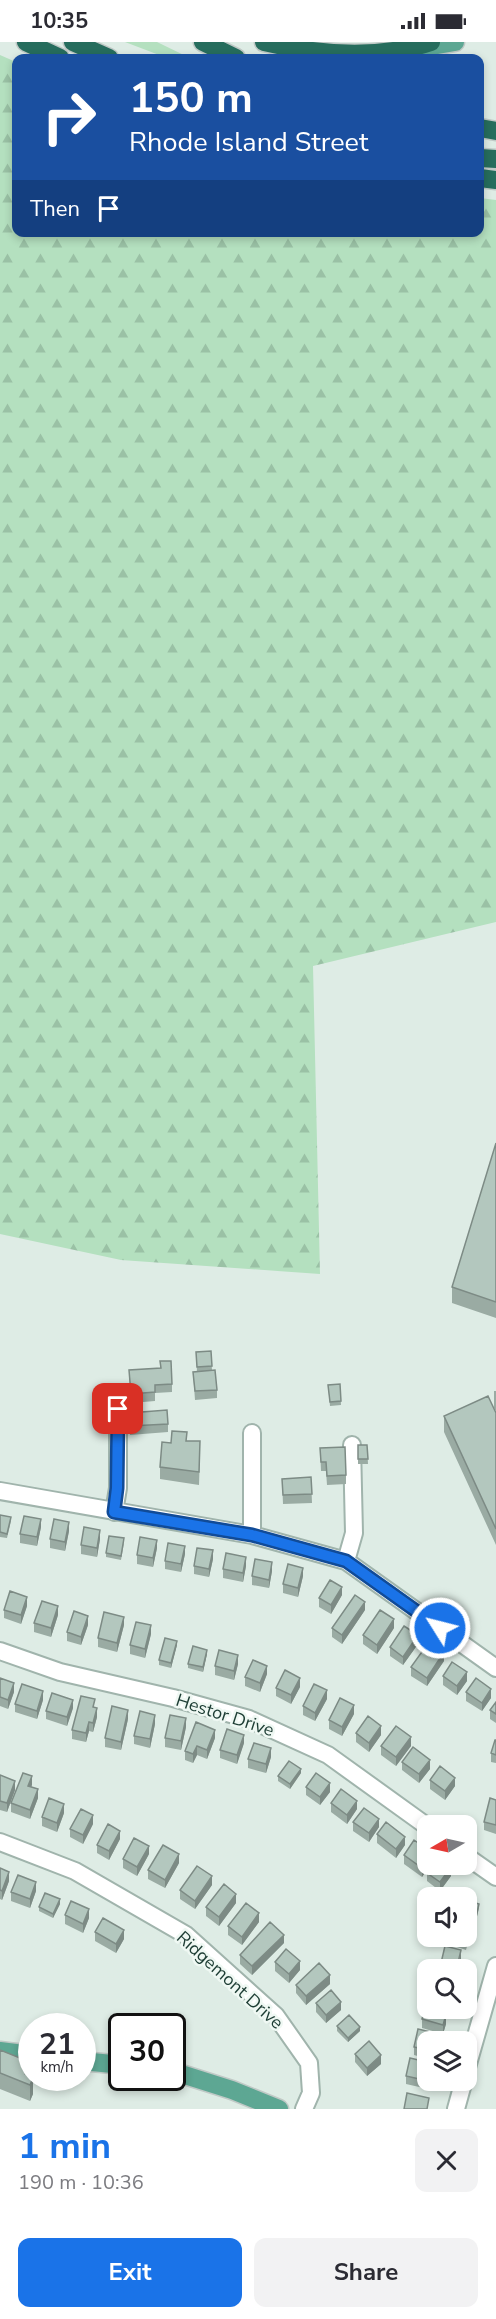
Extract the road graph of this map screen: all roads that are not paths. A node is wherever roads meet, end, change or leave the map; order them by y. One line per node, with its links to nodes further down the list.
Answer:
1 (26, 42): 8 (highway)
2 (73, 42): 9 (highway)
3 (202, 42): 10 (highway)
4 (264, 42): 7 (highway)
5 (432, 42): 7 (highway)
6 (455, 42): 7 (main road)
7 (394, 52)
8 (52, 54)
9 (100, 54)
10 (228, 54)
11 (118, 1409): 15 (street)
12 (252, 1433): 16 (street)
13 (352, 1444): 17 (street)
14 (0, 1491): 15 (street)
15 (114, 1512): 16 (street)
16 (252, 1535): 17 (street)
17 (346, 1561): 19 (street)
18 (0, 1651): 20 (street, Hestor Drive)
19 (496, 1668)
20 (417, 1819)
21 (0, 1842): 31 (street, Ridgemont Drive)
22 (477, 1864): 23 (street)
23 (496, 1877)
24 (496, 1966): 25 (street)
25 (477, 2032)
26 (0, 2051): 27 (main road)
27 (18, 2053)
28 (186, 2075): 30 (main road)
29 (461, 2091): 32 (street)
30 (279, 2109)
31 (304, 2109)
32 (456, 2109)

